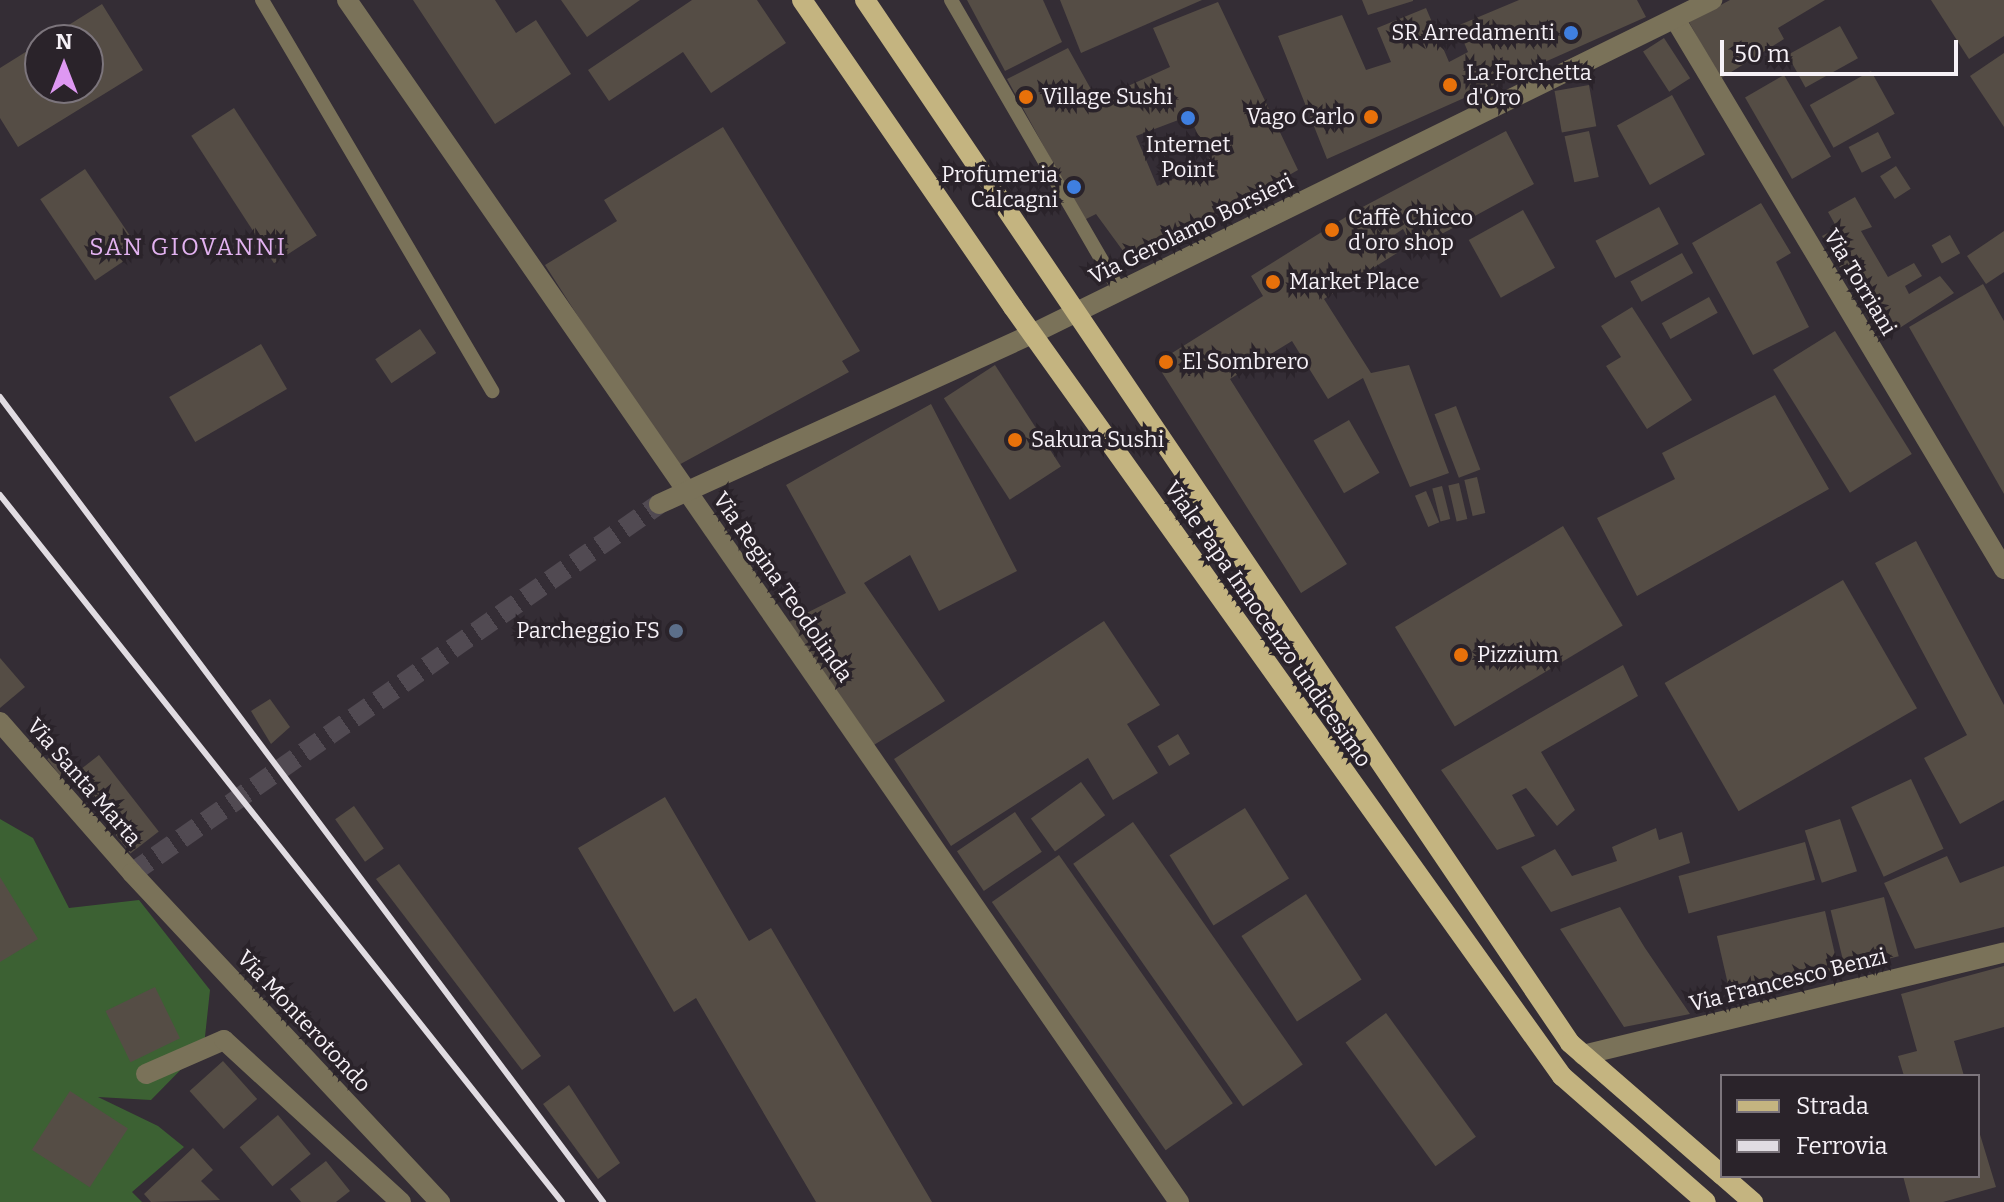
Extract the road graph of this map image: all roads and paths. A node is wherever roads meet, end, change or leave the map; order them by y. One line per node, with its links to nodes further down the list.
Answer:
1 (262, 0): 11 (lane)
2 (347, 0): 12 (street, Via Regina Teodolinda)
3 (802, 0): 10 (main road, Viale Papa Innocenzo undicesimo)
4 (865, 0): 9 (main road, Viale Papa Innocenzo undicesimo)
5 (951, 0): 8 (lane)
6 (1712, 0): 7 (street, Via Gerolamo Borsieri)
7 (1675, 19): 8 (street, Via Gerolamo Borsieri); 14 (street, Via Torriani)
8 (1120, 291): 9 (street, Via Gerolamo Borsieri)
9 (1076, 311): 10 (street, Via Gerolamo Borsieri); 18 (main road, Viale Papa Innocenzo undicesimo)
10 (1032, 334): 12 (street, Via Gerolamo Borsieri); 25 (main road, Viale Papa Innocenzo undicesimo)
11 (492, 391)
12 (686, 488): 13 (street); 24 (street, Via Regina Teodolinda)
13 (659, 504)
14 (2004, 569)
15 (0, 722): 16 (street, Via Santa Marta)
16 (132, 873): 23 (street, Via Monterotondo)
17 (2004, 952): 18 (street, Via Francesco Benzi)
18 (1583, 1055): 20 (main road, Viale Papa Innocenzo undicesimo)
19 (146, 1074): 22 (street)
20 (1720, 1174)
21 (1724, 1178): 26 (main road, Viale Papa Innocenzo undicesimo)
22 (401, 1202)
23 (440, 1202)
24 (1179, 1202)
25 (1706, 1202)
26 (1753, 1202)

